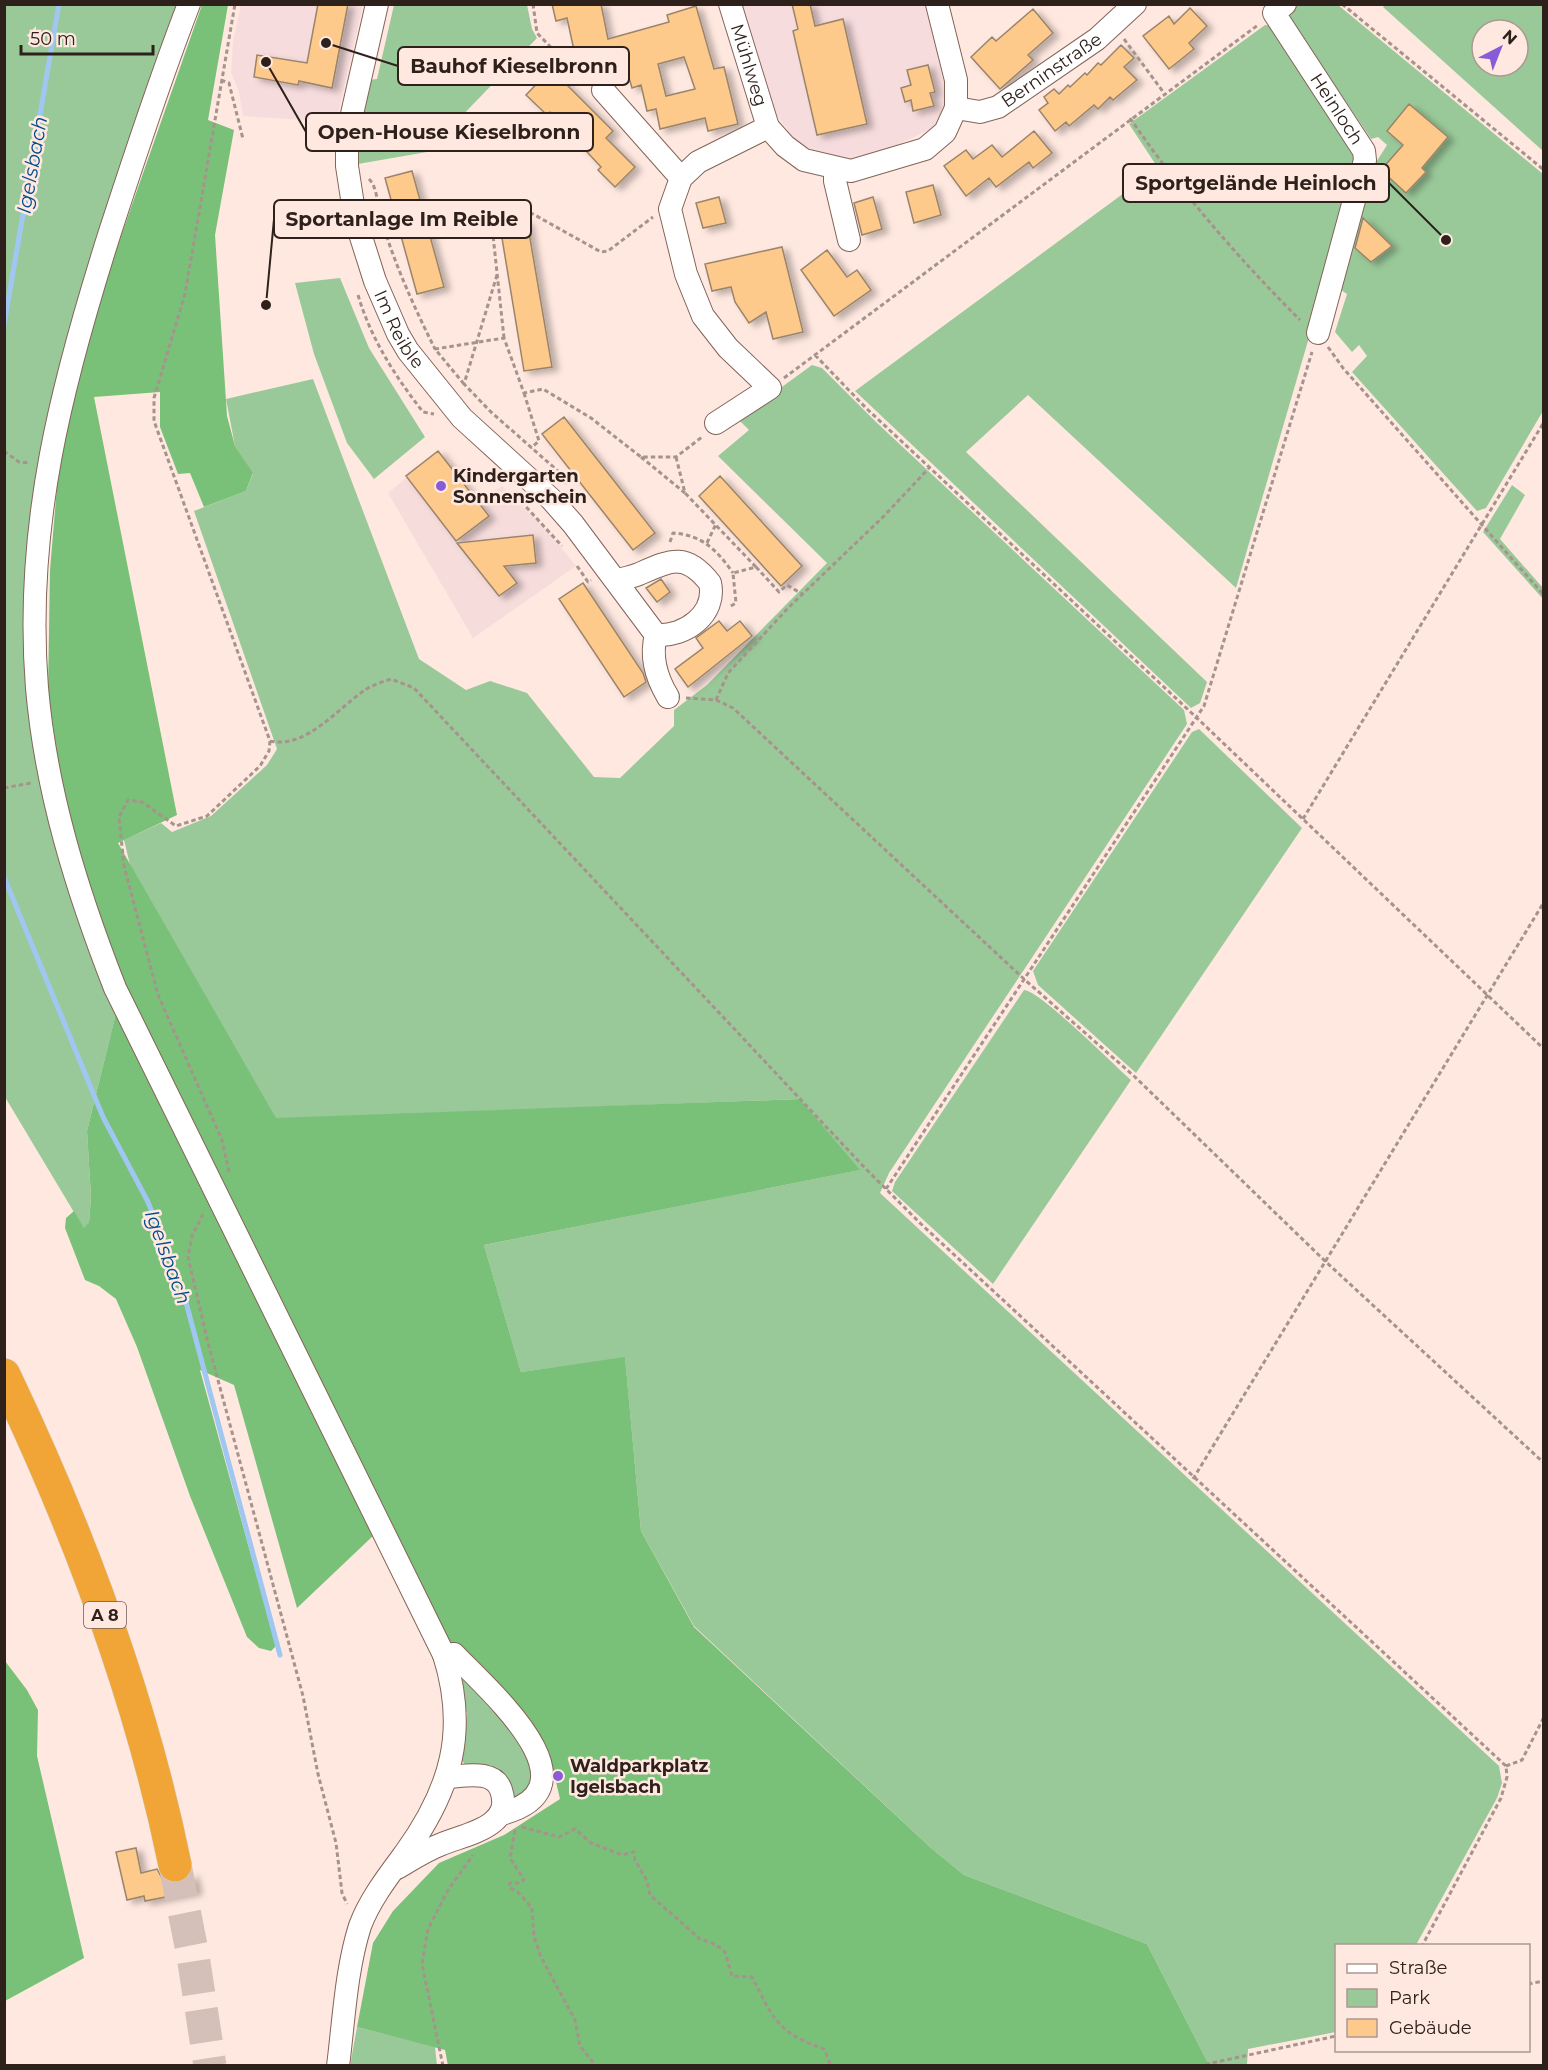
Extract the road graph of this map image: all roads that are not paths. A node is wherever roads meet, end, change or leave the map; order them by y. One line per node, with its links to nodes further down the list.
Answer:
1 (189, 4): 20 (street)
2 (377, 4): 15 (street, Im Reible)
3 (730, 4): 9 (street, Mühlweg)
4 (938, 4): 8 (street)
5 (1135, 4): 8 (street, Berninstraße)
6 (1279, 9): 13 (street, Heinloch)
7 (603, 90): 11 (street)
8 (956, 108): 10 (street)
9 (768, 127): 10 (street); 11 (street)
10 (836, 169): 12 (street)
11 (681, 178): 14 (street)
12 (849, 240)
13 (1318, 333)
14 (716, 423)
15 (616, 581): 16 (street, Im Reible); 16 (street)
16 (656, 635): 17 (street)
17 (668, 697)
18 (4, 1375): 19 (highway, A 8)
19 (4, 1422)
20 (444, 1655): 21 (street); 22 (street)
21 (448, 1777): 22 (street); 23 (street)
22 (501, 1814): 23 (street)
23 (393, 1870): 24 (street)
24 (338, 2061)

